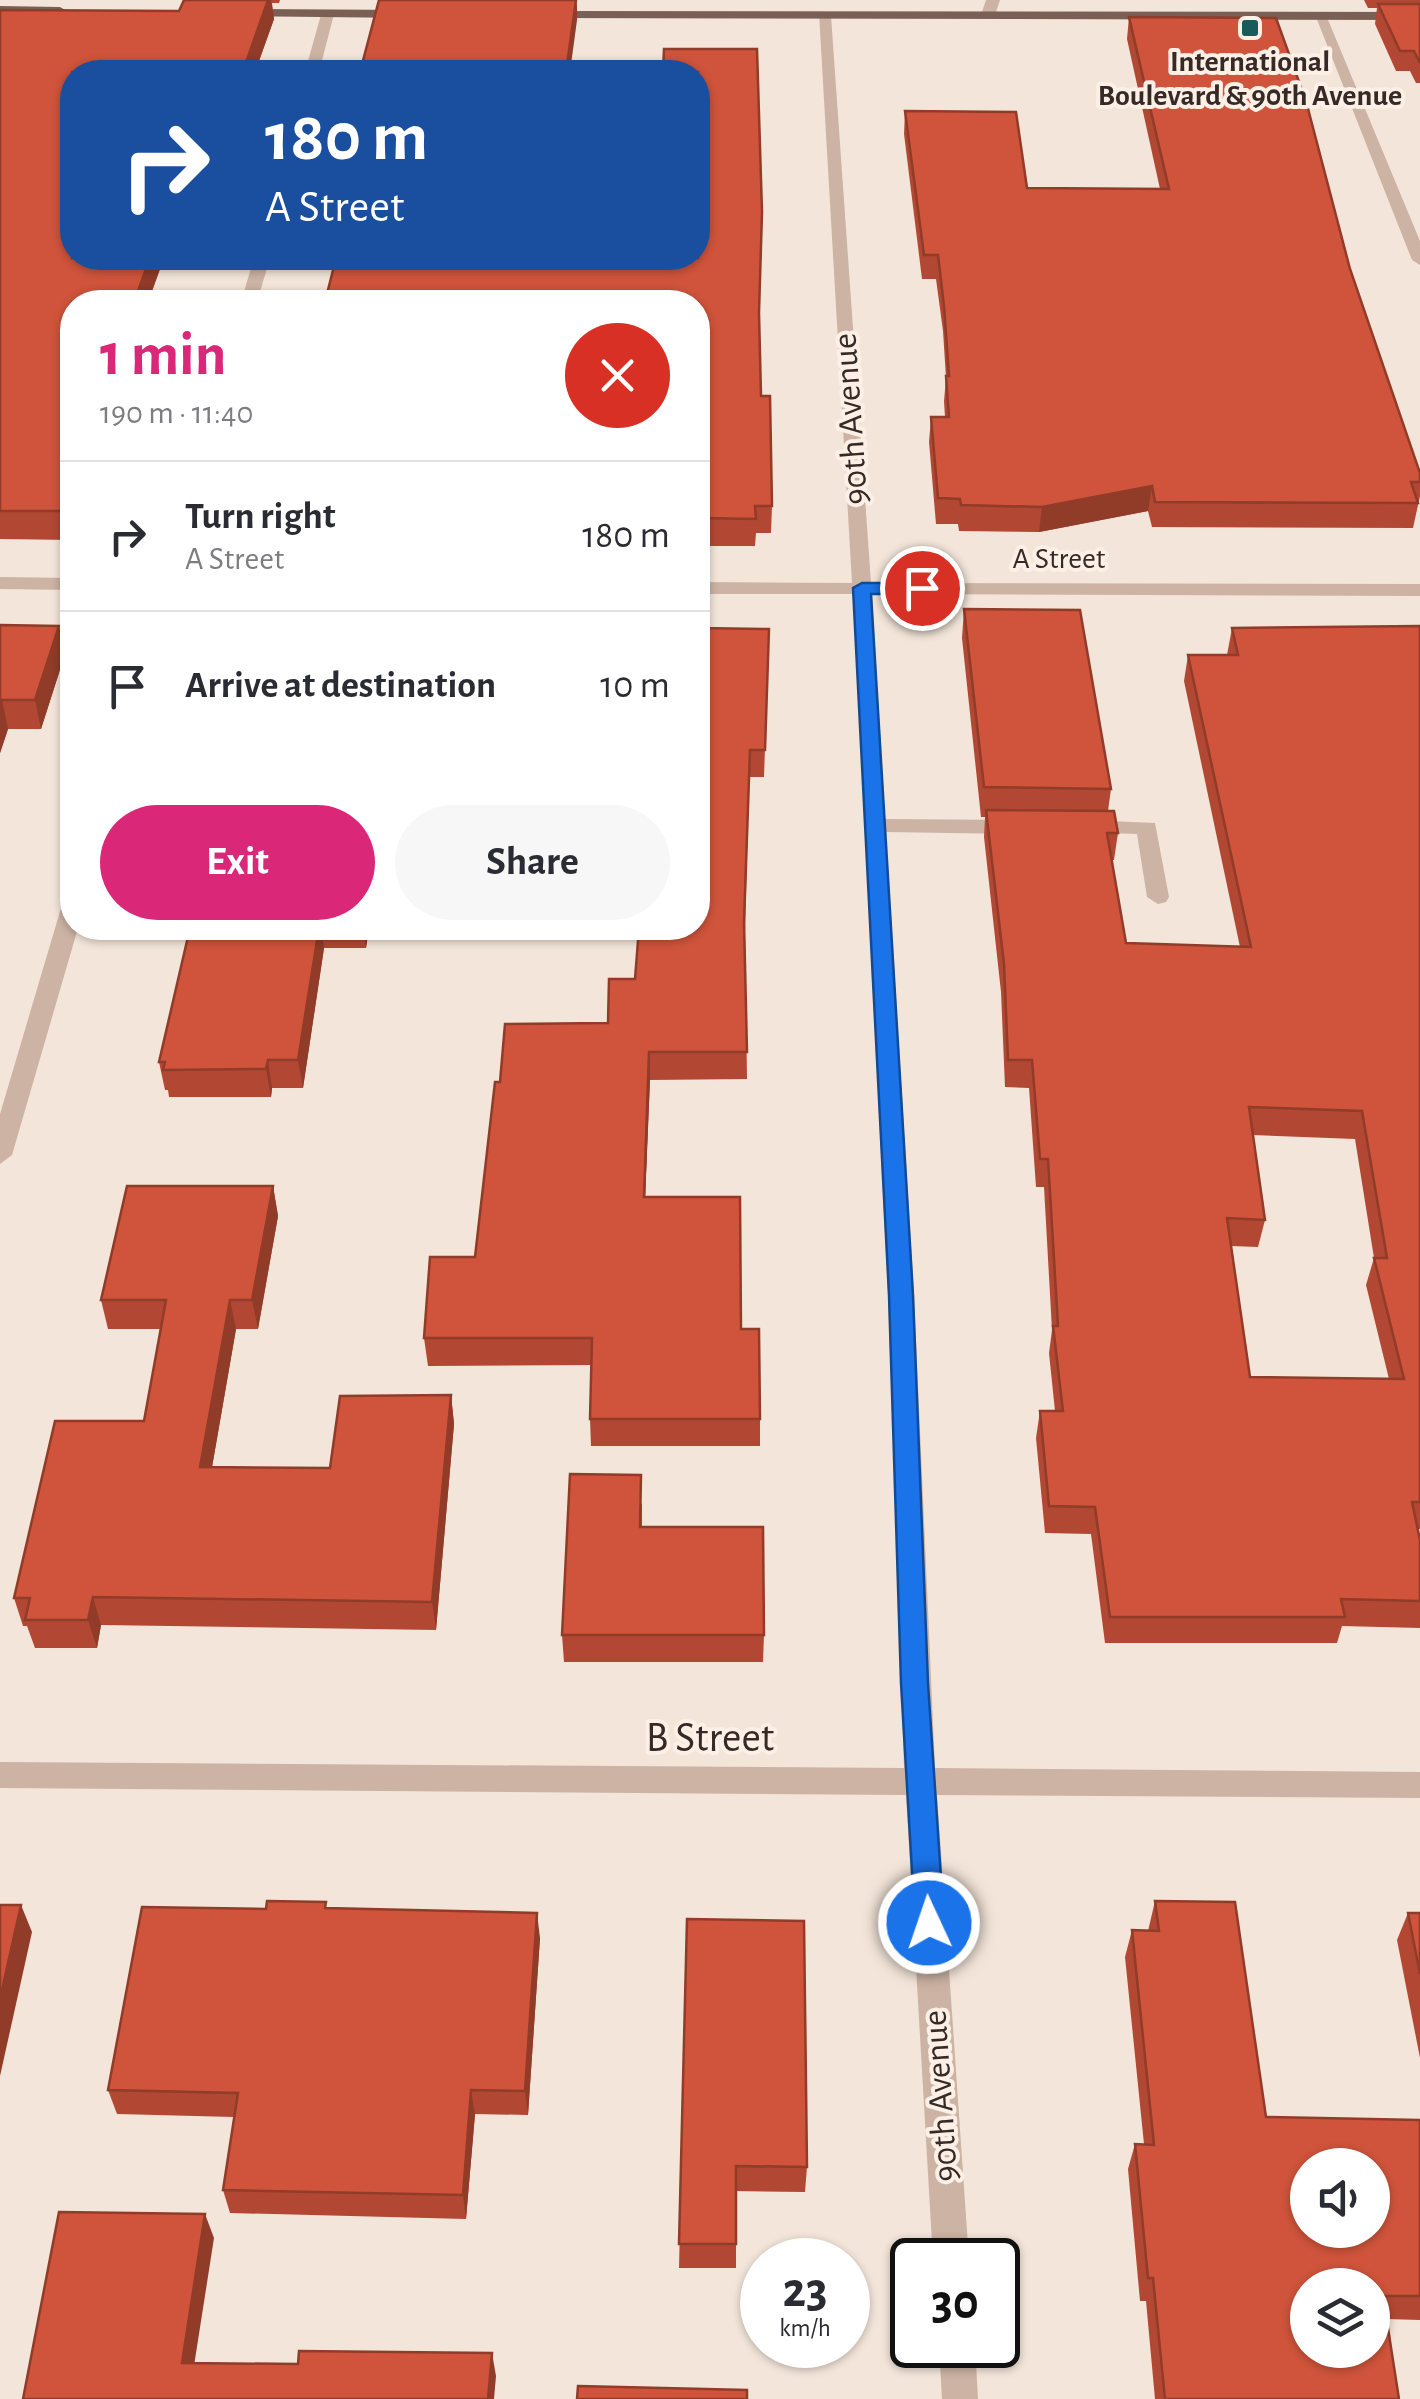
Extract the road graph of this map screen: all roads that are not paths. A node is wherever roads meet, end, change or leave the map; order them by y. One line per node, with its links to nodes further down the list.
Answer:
1 (993, 0): 10 (street)
2 (0, 10): 3 (main road)
3 (71, 11)
4 (228, 13): 5 (main road)
5 (327, 14): 6 (main road); 12 (street)
6 (424, 14)
7 (522, 14): 9 (main road)
8 (1319, 15): 10 (main road); 11 (main road); 13 (street)
9 (824, 16): 10 (main road); 17 (street, 90th Avenue)
10 (988, 16)
11 (1420, 16)
12 (315, 60)
13 (1420, 260)
14 (0, 583): 15 (street)
15 (60, 584)
16 (710, 588): 17 (street, A Street)
17 (862, 588): 18 (street, A Street); 19 (street, 90th Avenue)
18 (1420, 590)
19 (875, 825): 20 (street); 24 (street, 90th Avenue)
20 (1158, 896)
21 (63, 940): 22 (street)
22 (0, 1155)
23 (0, 1775): 24 (street, B Street)
24 (921, 1782): 25 (street, B Street); 26 (street, 90th Avenue)
25 (1420, 1785)
26 (950, 2238)
27 (958, 2368): 28 (street)
28 (960, 2399)

